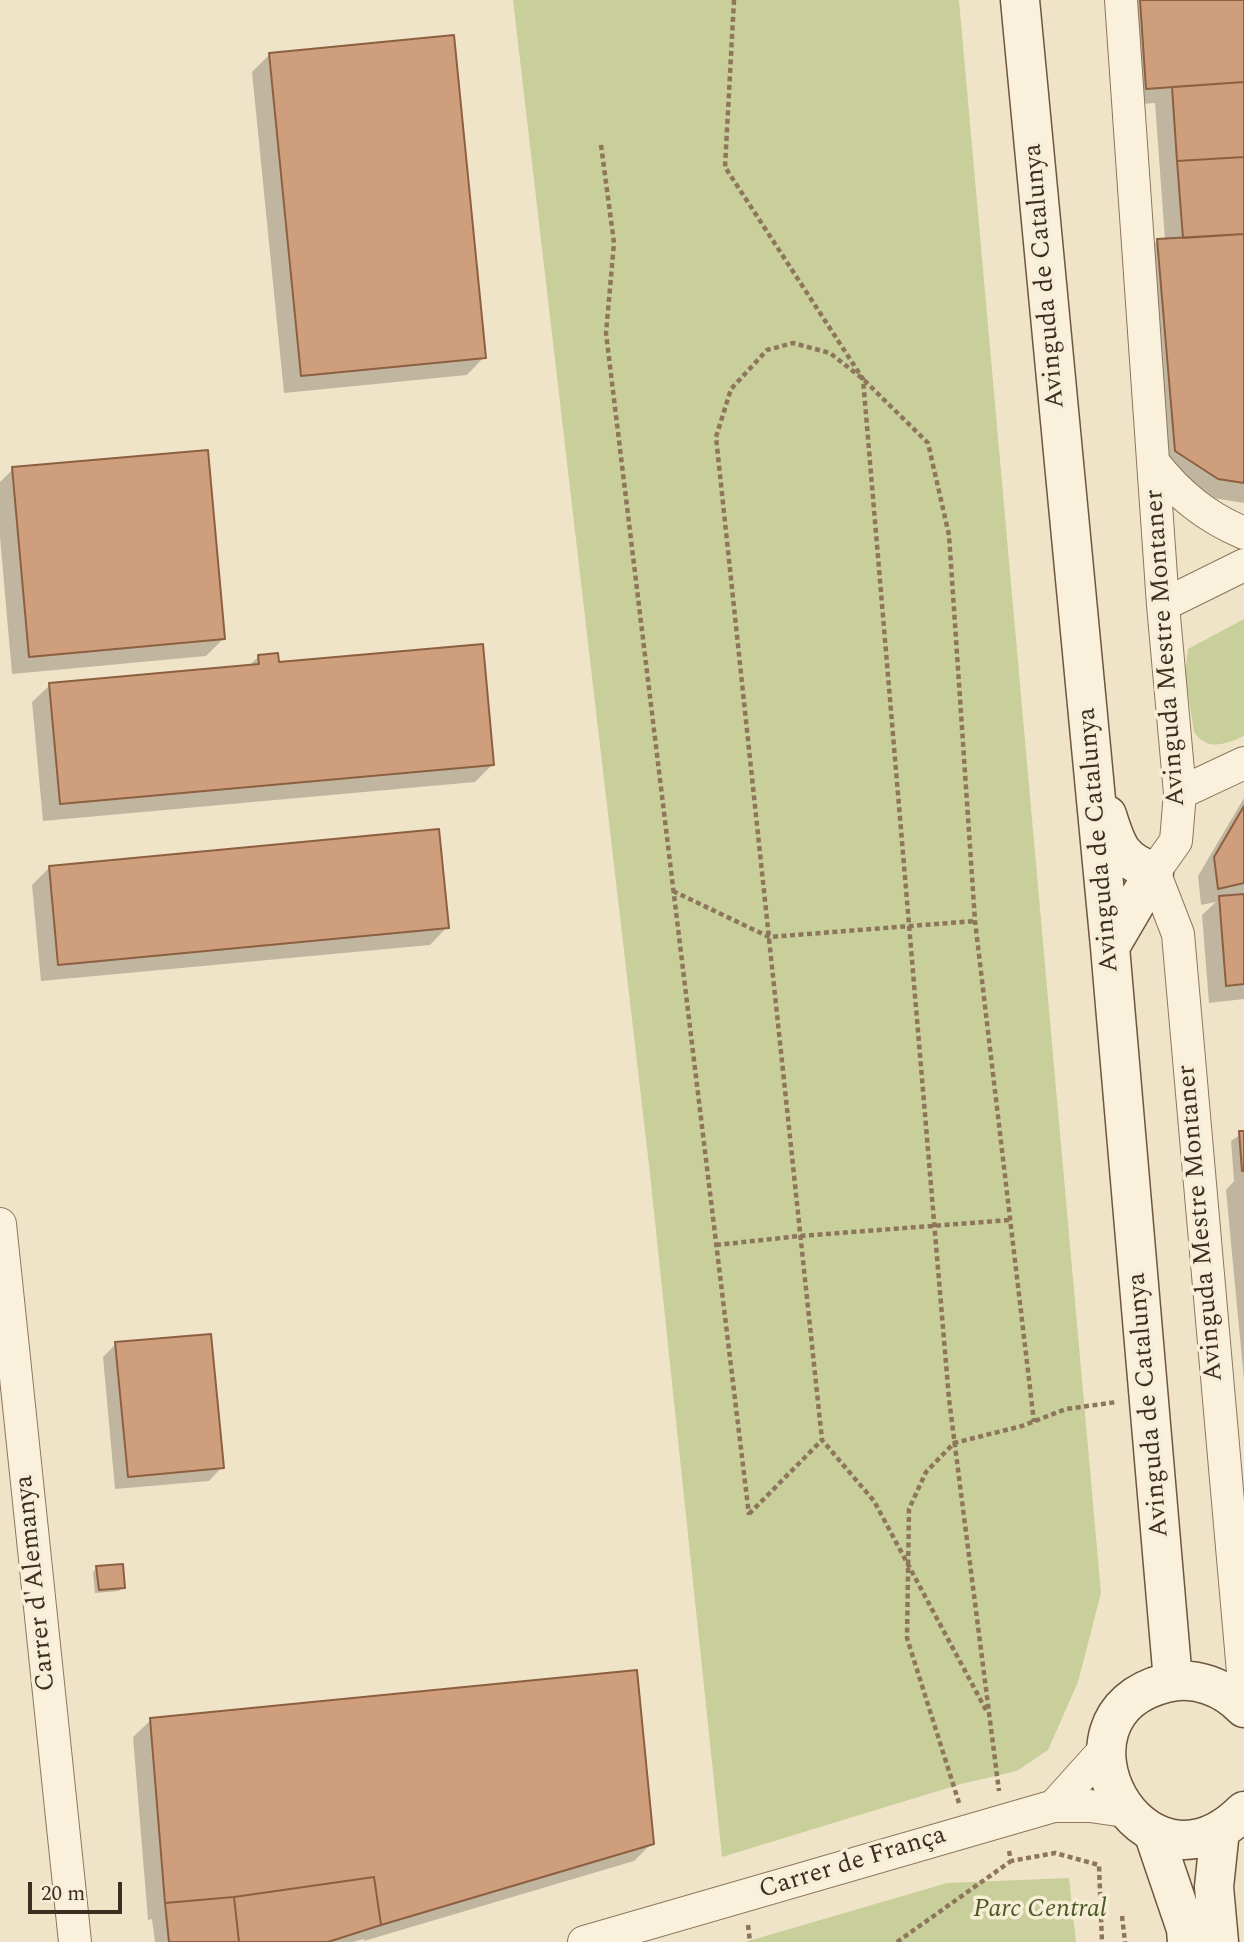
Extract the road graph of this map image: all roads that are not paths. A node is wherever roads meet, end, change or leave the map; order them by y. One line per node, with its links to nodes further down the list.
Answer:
1 (1020, 0): 8 (street, Avinguda de Catalunya)
2 (1121, 0): 3 (street, Avinguda Mestre Montaner)
3 (1154, 463): 4 (street); 6 (street, Avinguda Mestre Montaner)
4 (1244, 533)
5 (1244, 565): 6 (street)
6 (1163, 605): 9 (street, Avinguda Mestre Montaner)
7 (1244, 763): 9 (street)
8 (1094, 776): 10 (street); 11 (street, Avinguda de Catalunya)
9 (1181, 793): 10 (street, Avinguda Mestre Montaner)
10 (1154, 872): 11 (street); 14 (street, Avinguda Mestre Montaner)
11 (1110, 947): 13 (street, Avinguda de Catalunya)
12 (0, 1224): 19 (street, Carrer d'Alemanya)
13 (1173, 1681): 14 (street); 15 (street)
14 (1242, 1706)
15 (1107, 1747): 16 (street); 18 (street)
16 (1054, 1806): 18 (street, Carrer de França); 20 (street, Carrer de França)
17 (1232, 1820): 18 (street); 22 (street)
18 (1139, 1821): 21 (street)
19 (75, 1942)
20 (584, 1942)
21 (1187, 1942)
22 (1219, 1942)

